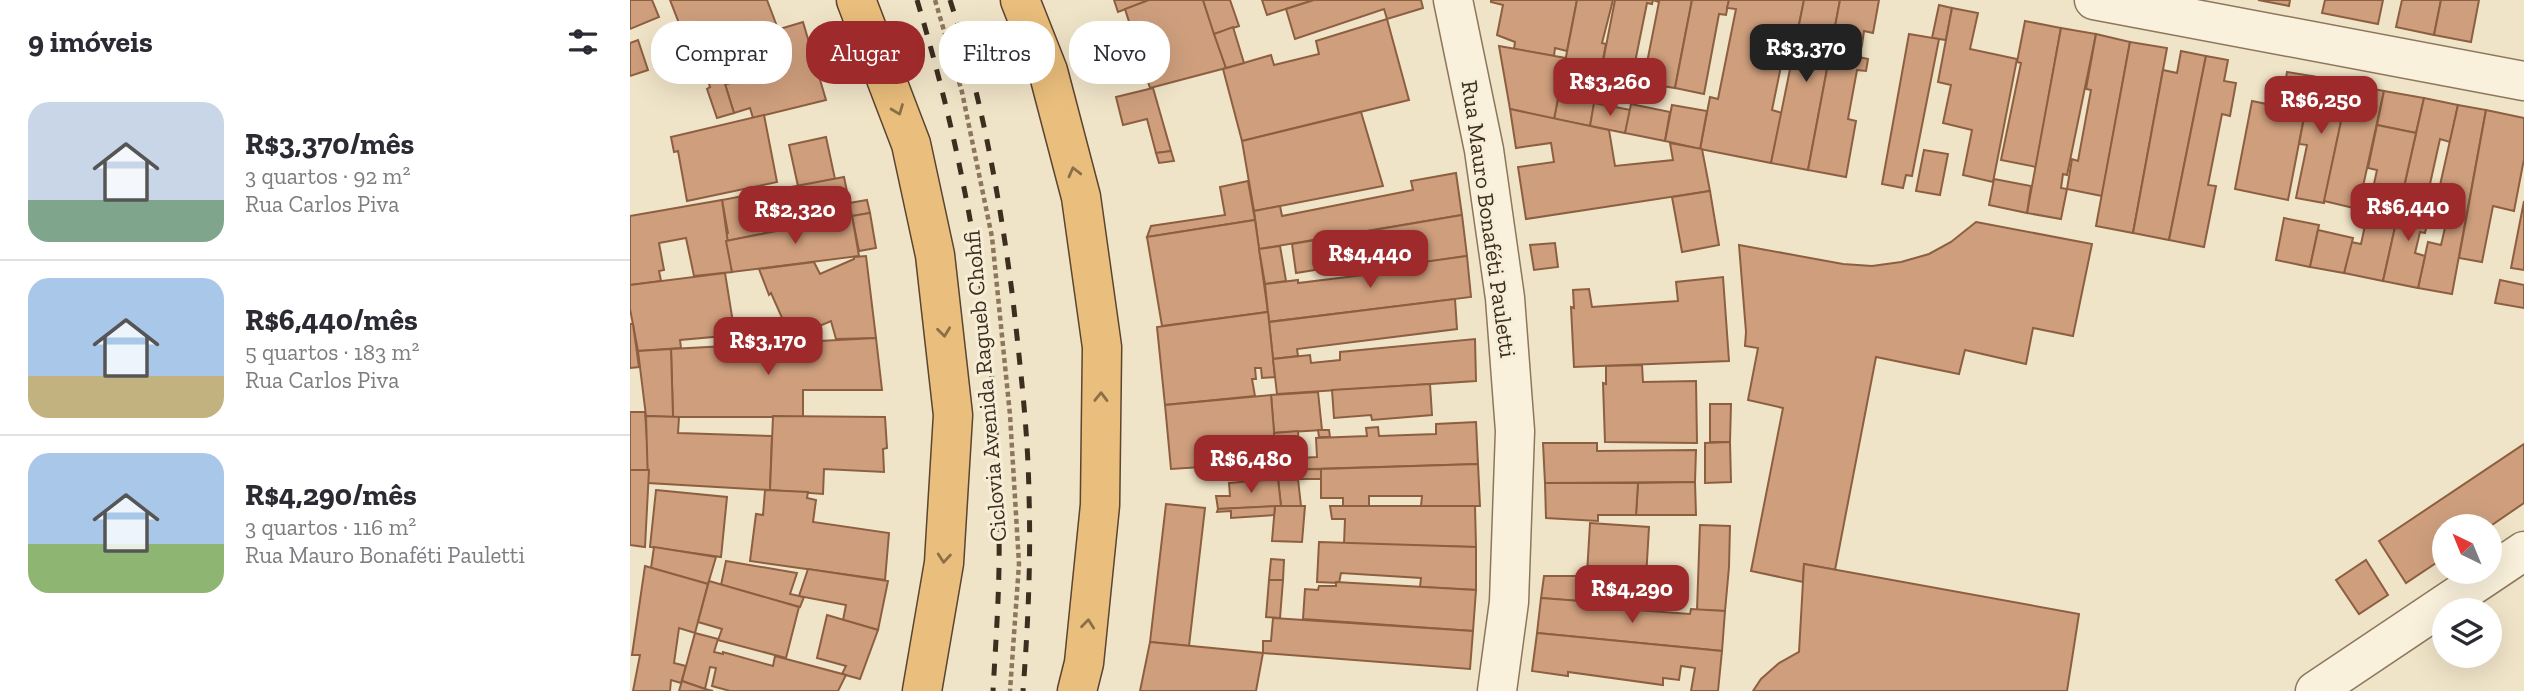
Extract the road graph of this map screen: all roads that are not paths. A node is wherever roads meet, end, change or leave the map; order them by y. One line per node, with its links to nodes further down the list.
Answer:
1 (856, 0): 7 (highway, one-way to 7)
2 (1020, 0): 8 (highway, one-way to 2)
3 (1453, 0): 9 (street, Rua Mauro Bonaféti Pauletti)
4 (2094, 0): 5 (street)
5 (2524, 81)
6 (2524, 551): 10 (street)
7 (922, 691)
8 (1077, 691)
9 (1497, 691)
10 (2315, 691)

